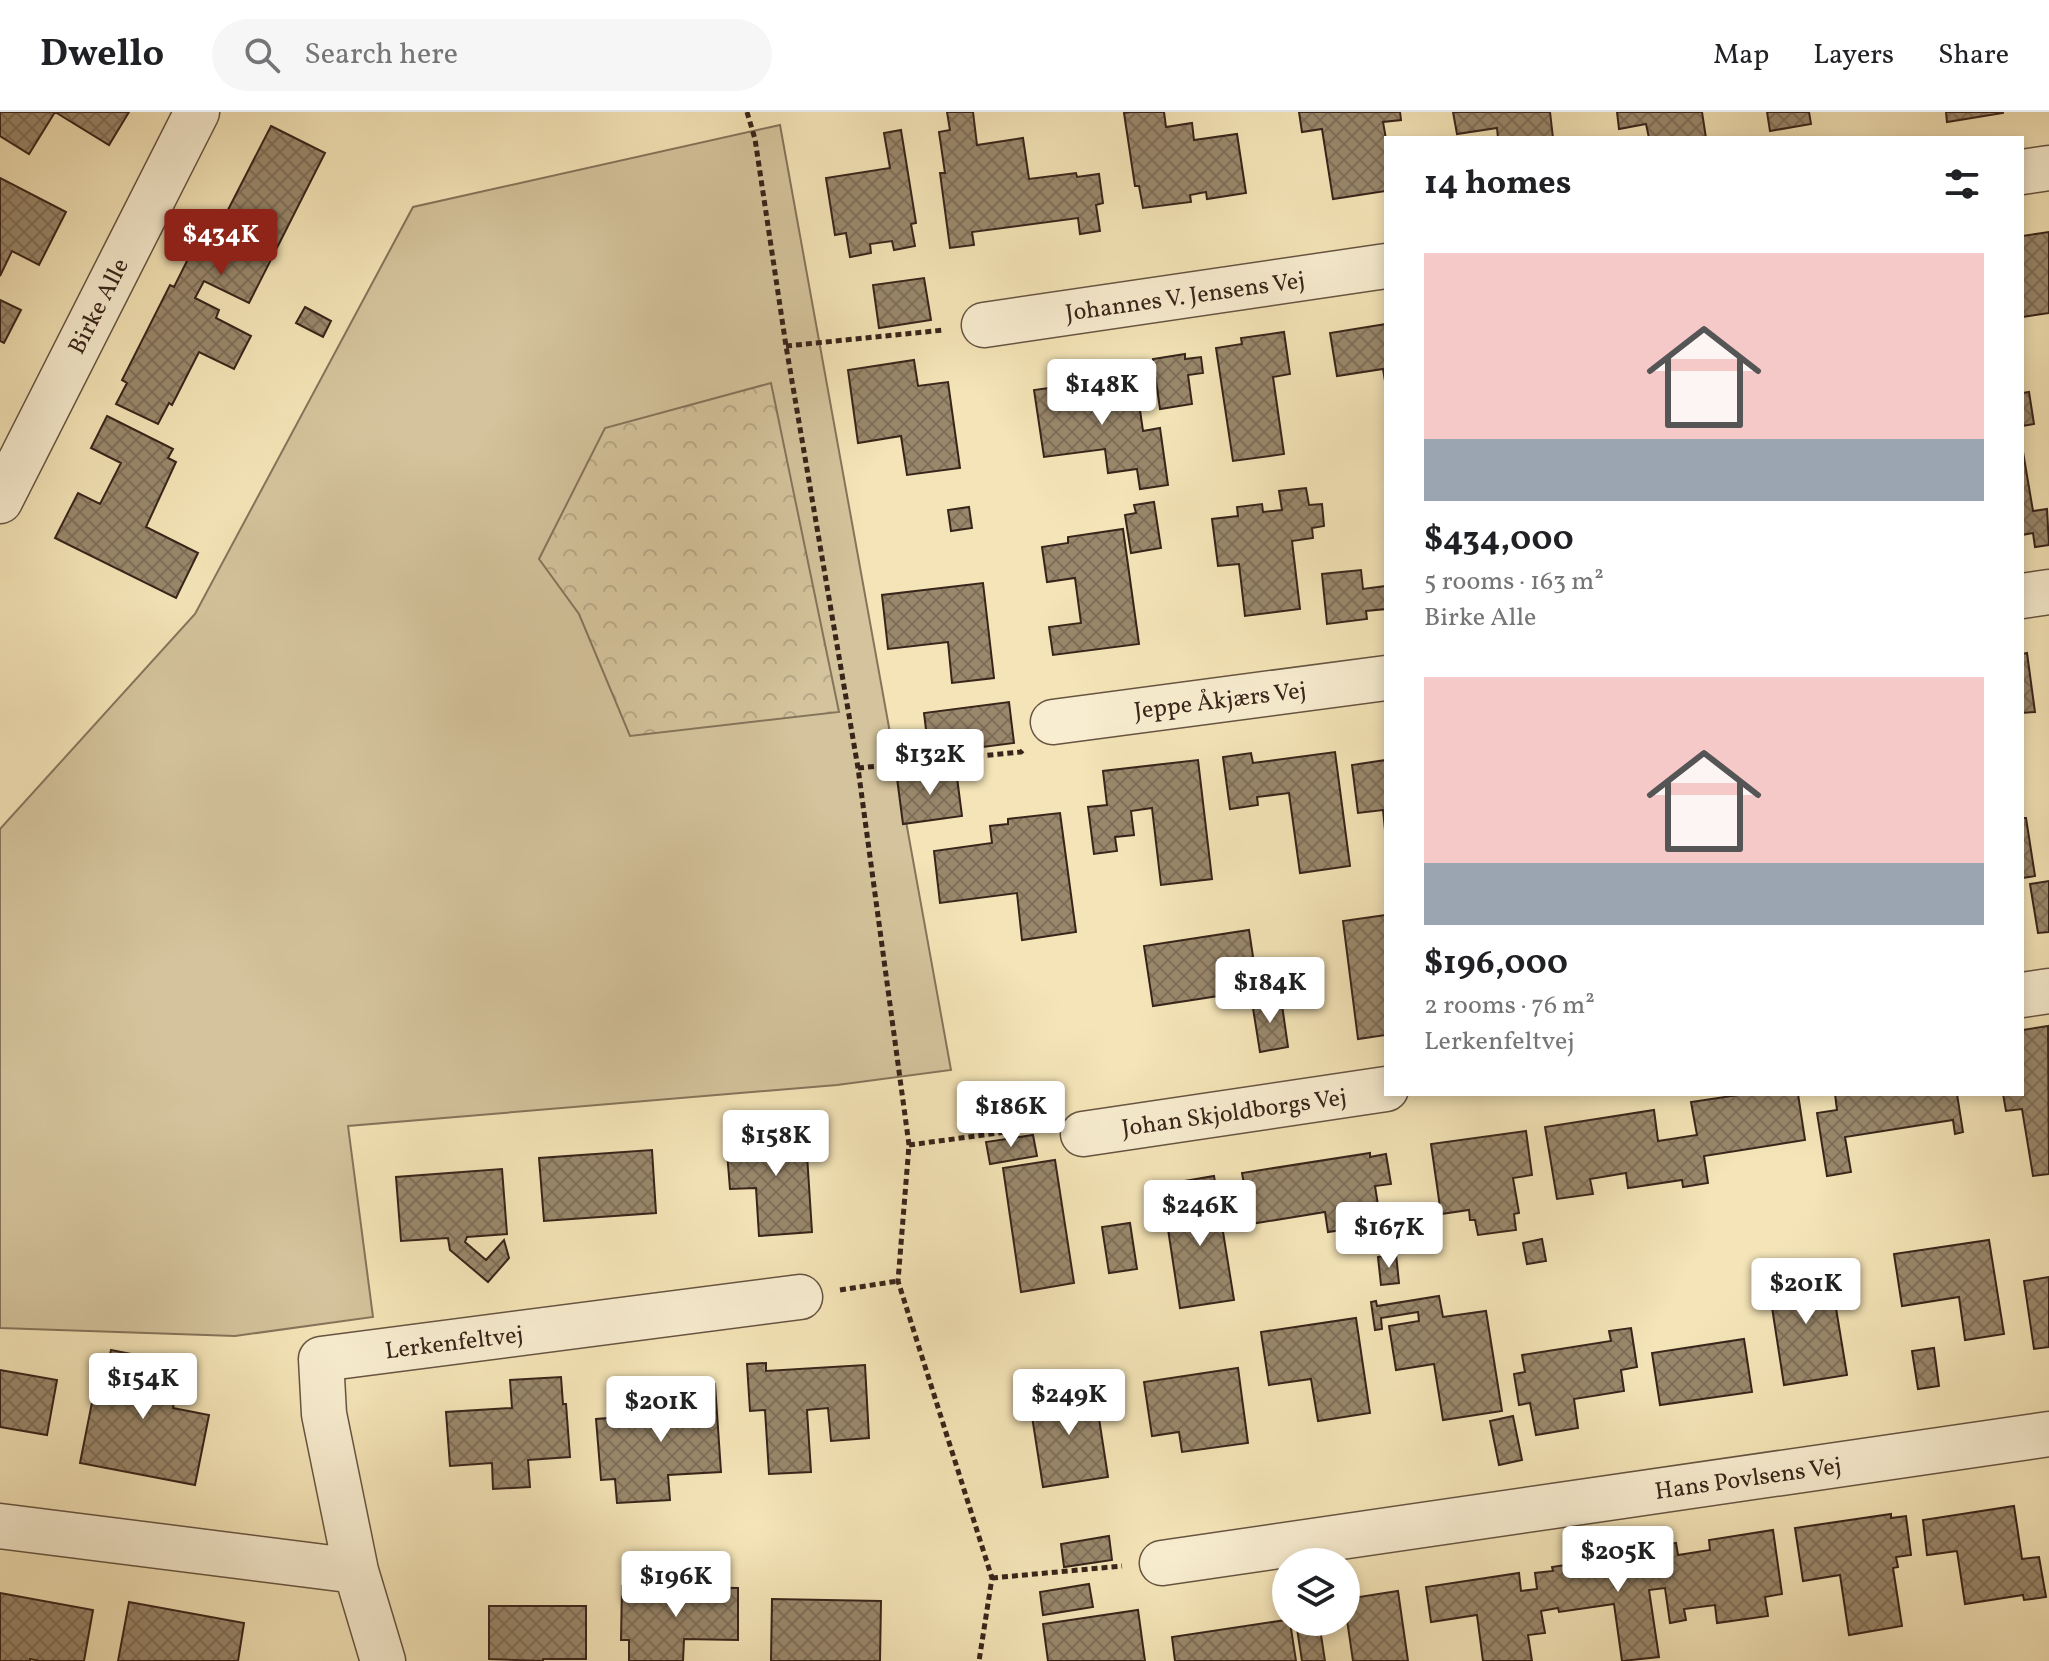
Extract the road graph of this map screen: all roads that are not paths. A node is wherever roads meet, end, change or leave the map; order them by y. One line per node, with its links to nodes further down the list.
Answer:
1 (197, 112): 6 (street, Birke Alle)
2 (2049, 168): 3 (street)
3 (2024, 172)
4 (1384, 266): 5 (street, Johannes V. Jensens Vej)
5 (984, 325)
6 (0, 501)
7 (2049, 592): 8 (street)
8 (2024, 596)
9 (1384, 678): 10 (street, Jeppe Åkjærs Vej)
10 (1053, 722)
11 (2049, 991): 12 (street)
12 (2024, 995)
13 (1384, 1089): 14 (street, Johan Skjoldborgs Vej)
14 (1083, 1134)
15 (800, 1297): 19 (street, Lerkenfeltvej)
16 (2049, 1434): 18 (street, Hans Povlsens Vej)
17 (0, 1526): 19 (street)
18 (1162, 1563)
19 (356, 1571): 20 (street, Lerkenfeltvej)
20 (383, 1661)

